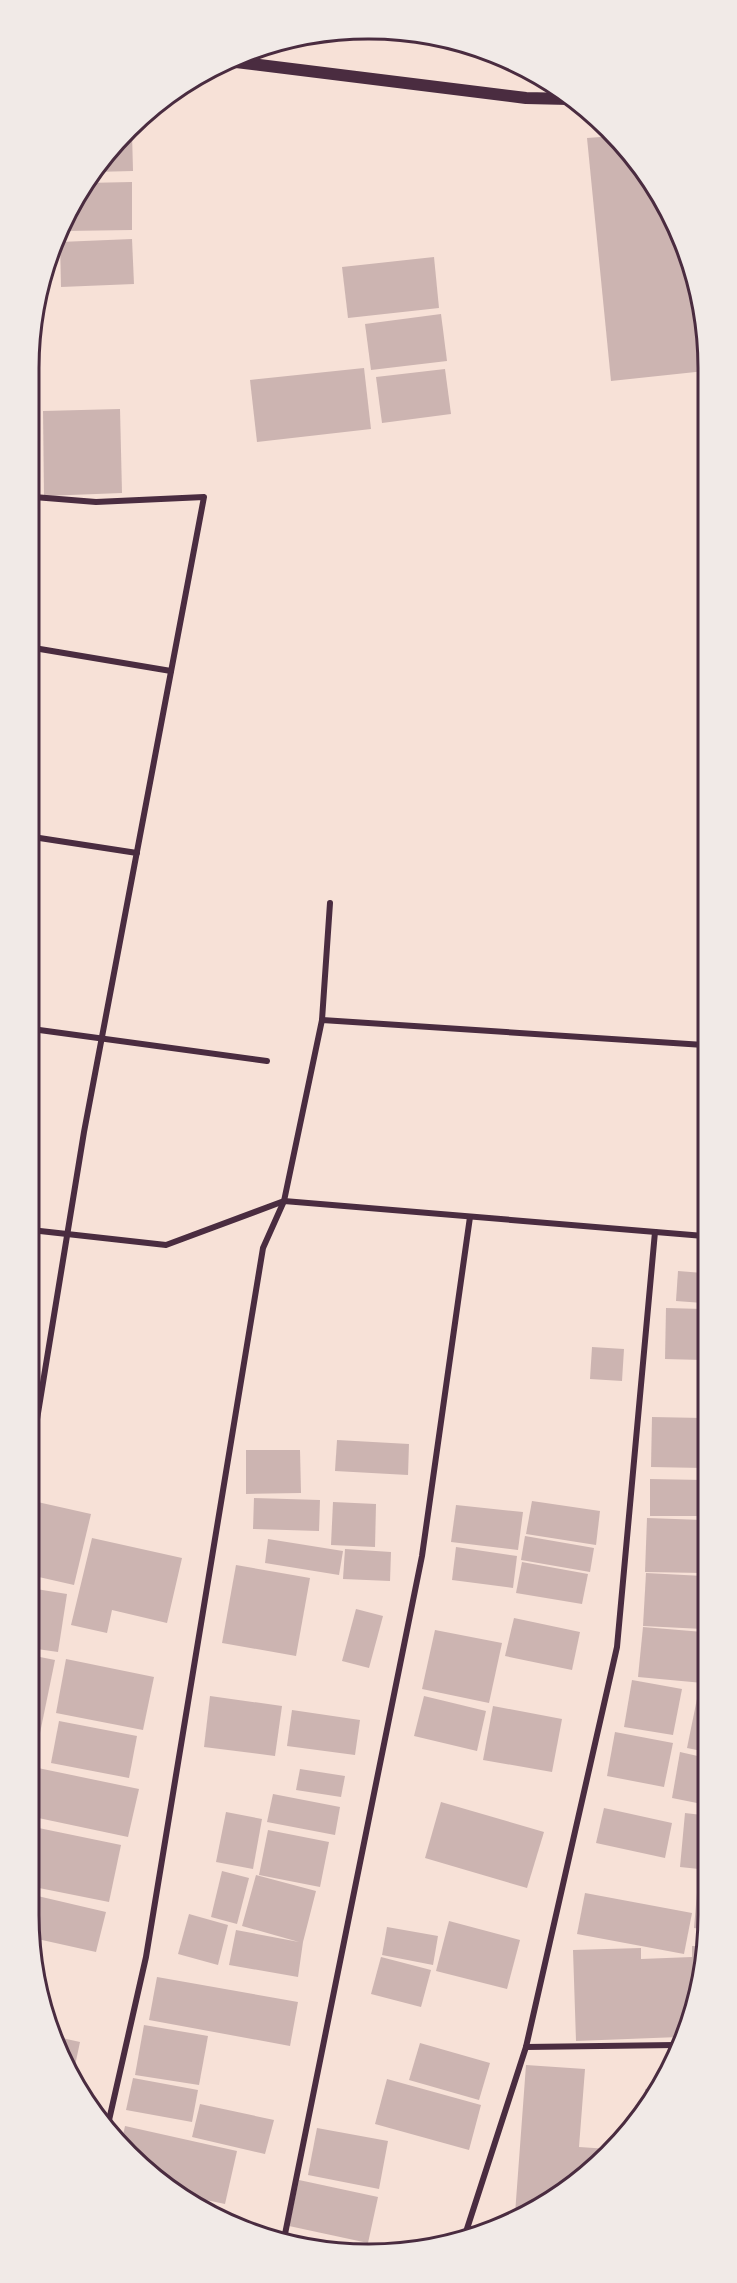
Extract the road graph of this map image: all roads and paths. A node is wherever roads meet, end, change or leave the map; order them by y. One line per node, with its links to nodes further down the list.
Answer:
1 (244, 63): 2 (main road)
2 (557, 99)
3 (39, 497): 5 (street)
4 (39, 649): 5 (street)
5 (171, 671): 7 (street)
6 (39, 838): 7 (street)
7 (137, 853): 11 (street)
8 (330, 903): 9 (street)
9 (322, 1020): 12 (street); 14 (street)
10 (39, 1030): 11 (street)
11 (101, 1039): 13 (street); 18 (street)
12 (698, 1045)
13 (267, 1061)
14 (284, 1201): 15 (street); 18 (street); 23 (street)
15 (470, 1217): 17 (street); 25 (street)
16 (39, 1231): 18 (street)
17 (655, 1232): 19 (street); 22 (street)
18 (67, 1236): 20 (street)
19 (698, 1236)
20 (39, 1407)
21 (671, 2045): 22 (street)
22 (526, 2047): 24 (street)
23 (109, 2118)
24 (468, 2229)
25 (285, 2234)

